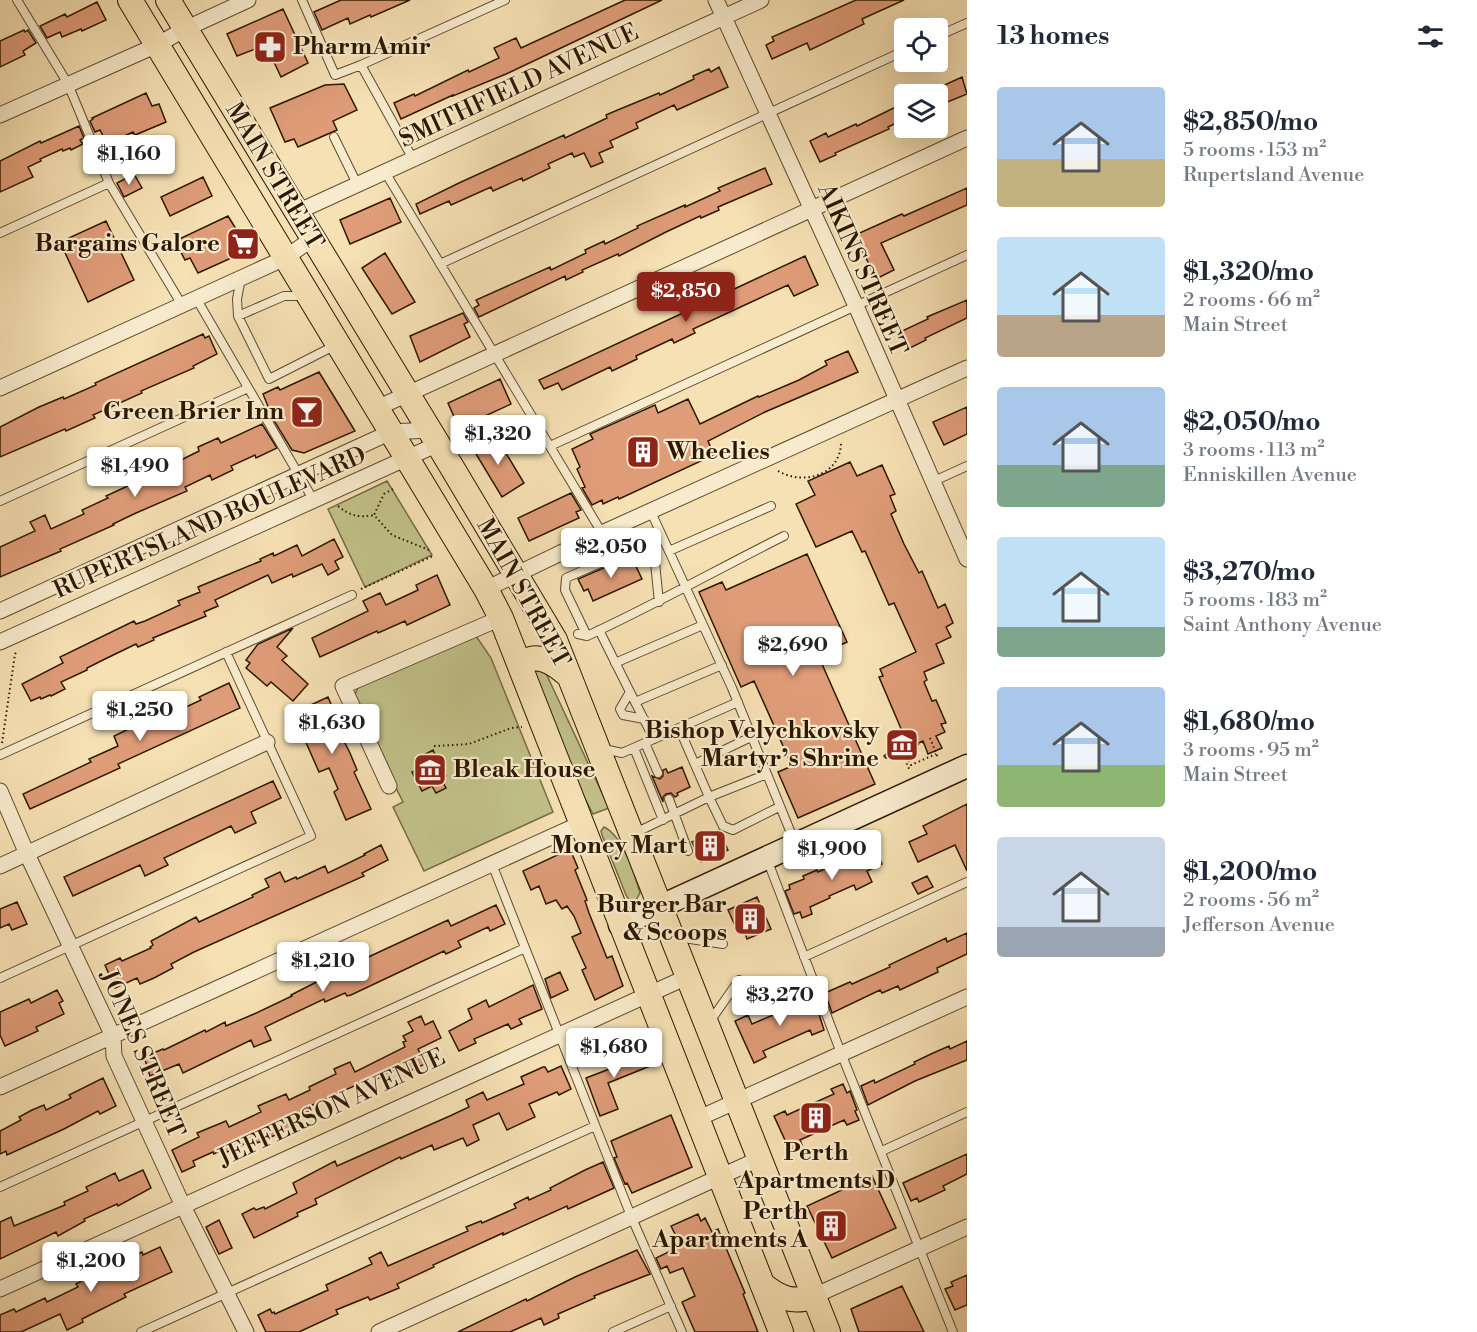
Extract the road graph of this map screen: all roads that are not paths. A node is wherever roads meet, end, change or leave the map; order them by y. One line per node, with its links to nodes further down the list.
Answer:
1 (17, 0): 16 (lane)
2 (130, 0): 13 (main road, MAIN STREET)
3 (168, 0): 11 (main road, MAIN STREET)
4 (248, 0): 11 (street)
5 (302, 0): 15 (lane)
6 (505, 0): 15 (lane)
7 (716, 0): 9 (street, AIKINS STREET)
8 (761, 0): 9 (street, SMITHFIELD AVENUE)
9 (724, 17): 17 (street, AIKINS STREET); 21 (street, SMITHFIELD AVENUE)
10 (967, 23): 12 (lane)
11 (185, 29): 13 (street); 26 (main road, MAIN STREET)
12 (948, 32)
13 (157, 45): 16 (street); 30 (main road, MAIN STREET)
14 (894, 56): 17 (lane)
15 (360, 65): 21 (lane)
16 (68, 84): 18 (street); 23 (lane)
17 (768, 113): 25 (street, AIKINS STREET); 31 (lane)
18 (0, 115)
19 (334, 137): 24 (lane)
20 (967, 138): 25 (street)
21 (413, 159): 22 (street, SMITHFIELD AVENUE)
22 (385, 172): 24 (street, SMITHFIELD AVENUE); 31 (lane)
23 (109, 183): 27 (lane); 34 (lane)
24 (357, 184): 26 (street, SMITHFIELD AVENUE)
25 (811, 209): 35 (street, AIKINS STREET); 38 (street)
26 (296, 213): 28 (main road, MAIN STREET)
27 (0, 233)
28 (312, 239): 30 (street); 42 (main road, MAIN STREET)
29 (967, 255): 35 (lane)
30 (285, 258): 32 (street); 33 (main road, MAIN STREET)
31 (440, 264): 38 (lane)
32 (241, 278): 34 (street); 36 (lane)
33 (308, 296): 36 (lane); 37 (main road, MAIN STREET)
34 (189, 302): 40 (street); 41 (lane)
35 (855, 306): 43 (street, AIKINS STREET); 47 (lane)
36 (238, 316): 37 (lane)
37 (338, 345): 44 (main road, MAIN STREET)
38 (496, 354): 42 (street); 47 (lane)
39 (967, 368): 43 (street)
40 (0, 388)
41 (248, 388): 50 (lane); 52 (lane)
42 (408, 395): 44 (street); 46 (main road, MAIN STREET)
43 (895, 400): 51 (street, AIKINS STREET); 55 (street)
44 (377, 408): 45 (main road, MAIN STREET)
45 (391, 432): 46 (street, RUPERTSLAND BOULEVARD); 48 (main road, MAIN STREET); 50 (street, RUPERTSLAND BOULEVARD)
46 (434, 437): 48 (street, RUPERTSLAND BOULEVARD); 60 (main road, MAIN STREET)
47 (550, 446): 56 (lane)
48 (407, 458): 53 (street, RUPERTSLAND BOULEVARD); 62 (main road, MAIN STREET)
49 (967, 466): 51 (lane)
50 (300, 475): 53 (lane); 65 (street, RUPERTSLAND BOULEVARD)
51 (932, 482): 59 (street, AIKINS STREET)
52 (0, 501)
53 (314, 501): 69 (street, RUPERTSLAND BOULEVARD)
54 (771, 506): 58 (lane)
55 (651, 512): 56 (street); 58 (lane)
56 (602, 533): 60 (street)
57 (784, 536): 61 (lane)
58 (669, 551): 61 (lane)
59 (967, 559)
60 (516, 574): 62 (street); 74 (main road, MAIN STREET)
61 (685, 586): 64 (lane); 67 (lane)
62 (486, 589): 66 (main road, MAIN STREET)
63 (351, 595): 70 (lane)
64 (659, 602): 68 (lane); 68 (lane)
65 (0, 611)
66 (501, 618): 73 (main road, MAIN STREET); 91 (street)
67 (703, 625): 71 (lane); 72 (lane)
68 (599, 630): 71 (lane)
69 (0, 642)
70 (226, 652): 82 (lane); 86 (lane)
71 (615, 663): 75 (lane)
72 (722, 665): 76 (lane); 77 (lane)
73 (520, 666): 74 (main road); 98 (main road, MAIN STREET)
74 (568, 675): 84 (main road, MAIN STREET)
75 (630, 692): 76 (lane); 78 (lane)
76 (635, 702): 78 (lane)
77 (738, 702): 79 (lane); 80 (lane)
78 (644, 719): 81 (lane)
79 (679, 728): 81 (lane); 87 (lane)
80 (751, 737): 87 (lane); 90 (lane)
81 (654, 739): 83 (lane)
82 (267, 742): 102 (street); 111 (lane)
83 (645, 743): 85 (lane); 89 (lane)
84 (596, 747): 85 (lane); 99 (main road, MAIN STREET)
85 (634, 748): 97 (lane)
86 (0, 755)
87 (695, 764): 93 (lane)
88 (967, 765): 100 (street)
89 (658, 773)
90 (767, 774): 93 (lane); 95 (lane)
91 (389, 786)
92 (0, 791): 102 (street, JONES STREET)
93 (709, 798): 95 (lane); 96 (lane)
94 (669, 800): 96 (lane)
95 (780, 807): 100 (lane)
96 (675, 814): 97 (lane); 101 (lane)
97 (663, 820): 99 (lane)
98 (582, 823): 104 (street); 108 (main road, MAIN STREET)
99 (631, 835): 107 (main road, MAIN STREET)
100 (795, 844): 103 (street)
101 (688, 851)
102 (27, 854): 105 (street); 111 (street, JONES STREET)
103 (766, 857): 107 (street); 113 (lane)
104 (492, 864): 112 (lane); 121 (street)
105 (0, 866)
106 (967, 882): 113 (lane)
107 (660, 906): 108 (street); 109 (main road, MAIN STREET)
108 (620, 925): 117 (main road, MAIN STREET)
109 (672, 936): 110 (lane); 114 (main road, MAIN STREET)
110 (723, 944)
111 (71, 946): 115 (lane); 121 (street, JONES STREET)
112 (525, 948): 120 (lane); 127 (lane)
113 (804, 957): 122 (lane)
114 (687, 976): 117 (street, JEFFERSON AVENUE); 119 (main road, MAIN STREET)
115 (0, 978)
116 (739, 980): 119 (lane)
117 (647, 994): 120 (street, JEFFERSON AVENUE); 126 (main road, MAIN STREET)
118 (967, 997): 122 (street)
119 (707, 1027): 124 (main road, MAIN STREET)
120 (559, 1034): 128 (lane); 133 (street, JEFFERSON AVENUE)
121 (112, 1036): 123 (street); 127 (street, JONES STREET)
122 (842, 1053): 124 (street); 129 (lane)
123 (0, 1087)
124 (736, 1101): 126 (street); 130 (main road, MAIN STREET)
125 (967, 1112): 129 (lane)
126 (697, 1119): 131 (main road, MAIN STREET)
127 (144, 1122): 132 (lane); 133 (street, JONES STREET)
128 (595, 1125): 134 (lane); 139 (lane)
129 (882, 1151): 136 (lane)
130 (759, 1159): 131 (street); 140 (main road, MAIN STREET)
131 (721, 1176): 134 (street); 137 (main road, MAIN STREET)
132 (0, 1187)
133 (183, 1206): 138 (street, JEFFERSON AVENUE); 139 (street, JONES STREET)
134 (631, 1216): 141 (lane); 144 (street)
135 (967, 1227): 136 (street)
136 (921, 1248): 140 (street); 149 (lane)
137 (762, 1284): 140 (main road); 147 (main road, MAIN STREET)
138 (0, 1289)
139 (226, 1293): 142 (lane); 143 (street, JONES STREET)
140 (814, 1296): 148 (main road, MAIN STREET)
141 (671, 1306): 145 (lane); 146 (lane)
142 (141, 1332)
143 (246, 1332)
144 (379, 1332)
145 (613, 1332)
146 (682, 1332)
147 (781, 1332)
148 (828, 1332)
149 (953, 1332)

